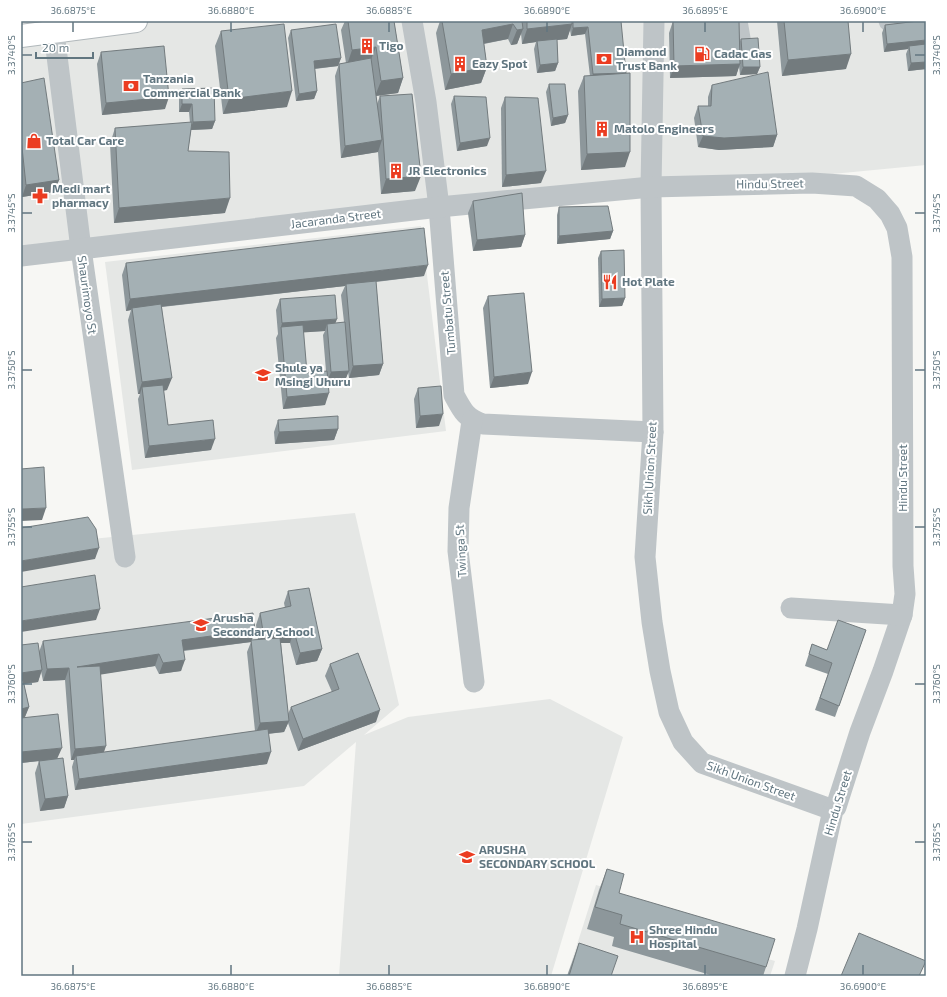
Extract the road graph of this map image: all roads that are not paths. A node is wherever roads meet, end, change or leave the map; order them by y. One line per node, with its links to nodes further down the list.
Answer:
1 (136, 21): 7 (main road)
2 (412, 21): 11 (street, Tumbatu Street)
3 (654, 21): 10 (street, Sikh Union Street)
4 (737, 21): 9 (street)
5 (889, 21): 6 (street)
6 (926, 25)
7 (54, 32): 8 (main road); 12 (street, Shaurimoyo St)
8 (21, 36)
9 (741, 44)
10 (652, 187): 11 (street, Jacaranda Street); 15 (street, Sikh Union Street); 18 (street, Hindu Street)
11 (439, 207): 12 (street, Jacaranda Street); 14 (street, Tumbatu Street)
12 (81, 249): 13 (street, Jacaranda Street); 16 (street, Shaurimoyo St)
13 (21, 256)
14 (472, 420): 15 (street); 19 (street, Twinga St)
15 (653, 432): 20 (street, Sikh Union Street)
16 (125, 557)
17 (791, 608): 18 (street)
18 (902, 615): 20 (street, Hindu Street)
19 (474, 682)
20 (833, 810): 21 (street, Hindu Street)
21 (795, 976)

